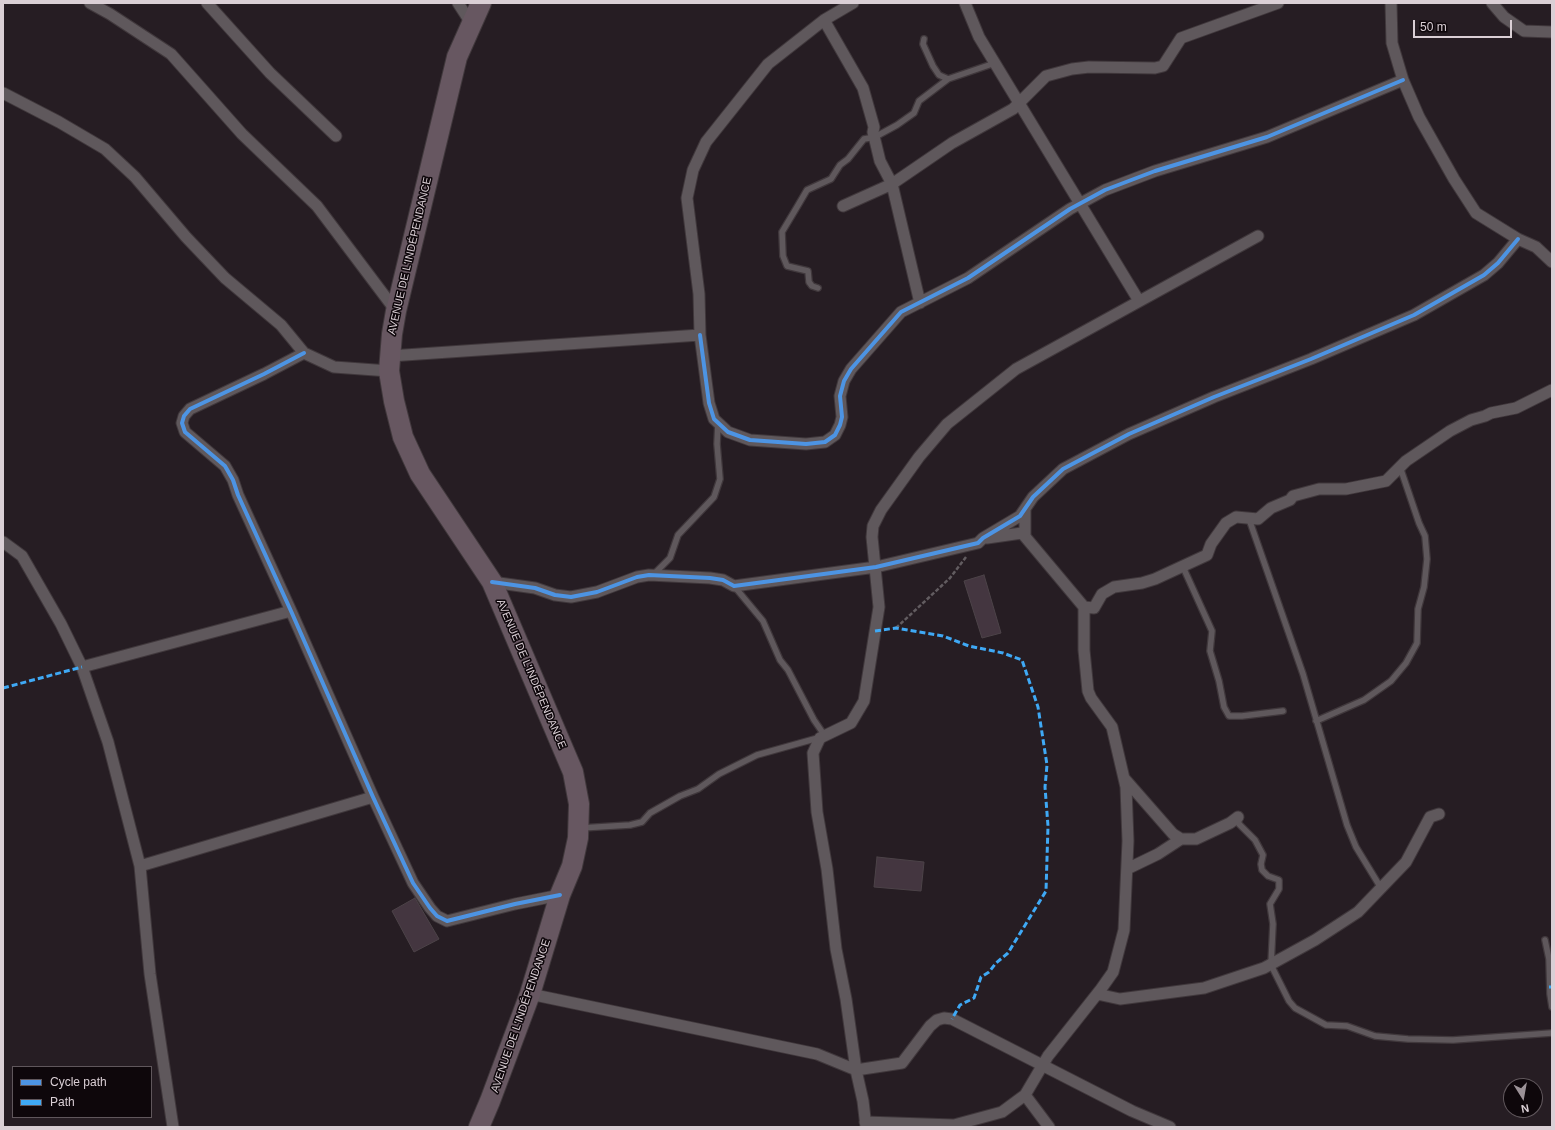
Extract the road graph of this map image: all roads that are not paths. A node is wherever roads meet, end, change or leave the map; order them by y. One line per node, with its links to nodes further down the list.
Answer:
1 (90, 3): 30 (street)
2 (207, 3): 19 (street)
3 (458, 3): 11 (street)
4 (481, 3): 11 (highway, AVENUE DE L'INDÉPENDANCE)
5 (965, 3): 14 (street)
6 (1278, 3): 18 (street)
7 (1390, 3): 16 (street)
8 (1492, 3): 12 (street)
9 (850, 4): 10 (street)
10 (824, 20): 20 (street); 31 (street)
11 (471, 23): 30 (highway, AVENUE DE L'INDÉPENDANCE)
12 (1552, 32)
13 (924, 39): 15 (lane)
14 (995, 63): 15 (lane); 18 (street)
15 (948, 79): 20 (lane)
16 (1403, 80): 22 (street); 25 (street)
17 (3, 93): 32 (street)
18 (1020, 103): 21 (street); 22 (street)
19 (336, 136)
20 (875, 137): 21 (street); 27 (lane)
21 (892, 184): 23 (street); 29 (street)
22 (1080, 203): 28 (street); 29 (street)
23 (843, 206)
24 (1258, 236): 28 (street)
25 (1518, 239): 26 (street); 37 (street)
26 (1552, 262)
27 (818, 288)
28 (1139, 301): 42 (street)
29 (920, 303): 35 (street)
30 (396, 311): 33 (highway, AVENUE DE L'INDÉPENDANCE)
31 (700, 335): 33 (street); 35 (street)
32 (304, 353): 33 (street); 48 (street)
33 (390, 363): 45 (highway, AVENUE DE L'INDÉPENDANCE)
34 (1552, 390): 36 (street)
35 (718, 422): 44 (lane)
36 (1400, 467): 38 (street); 51 (lane)
37 (1025, 508): 39 (street); 40 (street)
38 (1250, 519): 43 (street); 51 (lane)
39 (1025, 536): 40 (street); 47 (street)
40 (980, 541): 42 (street)
41 (3, 542): 49 (street)
42 (876, 567): 46 (street); 52 (street)
43 (1183, 567): 47 (street); 50 (lane)
44 (653, 575): 45 (street); 46 (street)
45 (492, 582): 57 (highway, AVENUE DE L'INDÉPENDANCE)
46 (734, 586): 52 (lane)
47 (1084, 607): 53 (street)
48 (292, 611): 49 (street); 54 (street)
49 (82, 667): 59 (street)
50 (1283, 711)
51 (1316, 721): 61 (lane)
52 (825, 736): 57 (lane); 70 (street)
53 (1124, 778): 58 (street); 60 (street)
54 (373, 797): 59 (street); 62 (street)
55 (1438, 814): 61 (street)
56 (1238, 817): 58 (street); 64 (lane)
57 (578, 828): 62 (highway, AVENUE DE L'INDÉPENDANCE)
58 (1181, 839): 60 (street)
59 (140, 866): 74 (street)
60 (1127, 869): 66 (street)
61 (1381, 889): 64 (street)
62 (560, 895): 65 (highway, AVENUE DE L'INDÉPENDANCE)
63 (1545, 940): 67 (lane)
64 (1271, 965): 66 (street); 68 (lane)
65 (530, 994): 70 (street); 75 (highway, AVENUE DE L'INDÉPENDANCE)
66 (1097, 994): 69 (street)
67 (1552, 1007)
68 (1552, 1033)
69 (1043, 1066): 70 (street); 71 (street); 77 (street)
70 (856, 1070): 72 (street)
71 (1025, 1095): 73 (street); 76 (street)
72 (865, 1124): 73 (street)
73 (883, 1124)
74 (173, 1127)
75 (478, 1127)
76 (1049, 1127)
77 (1170, 1127)

